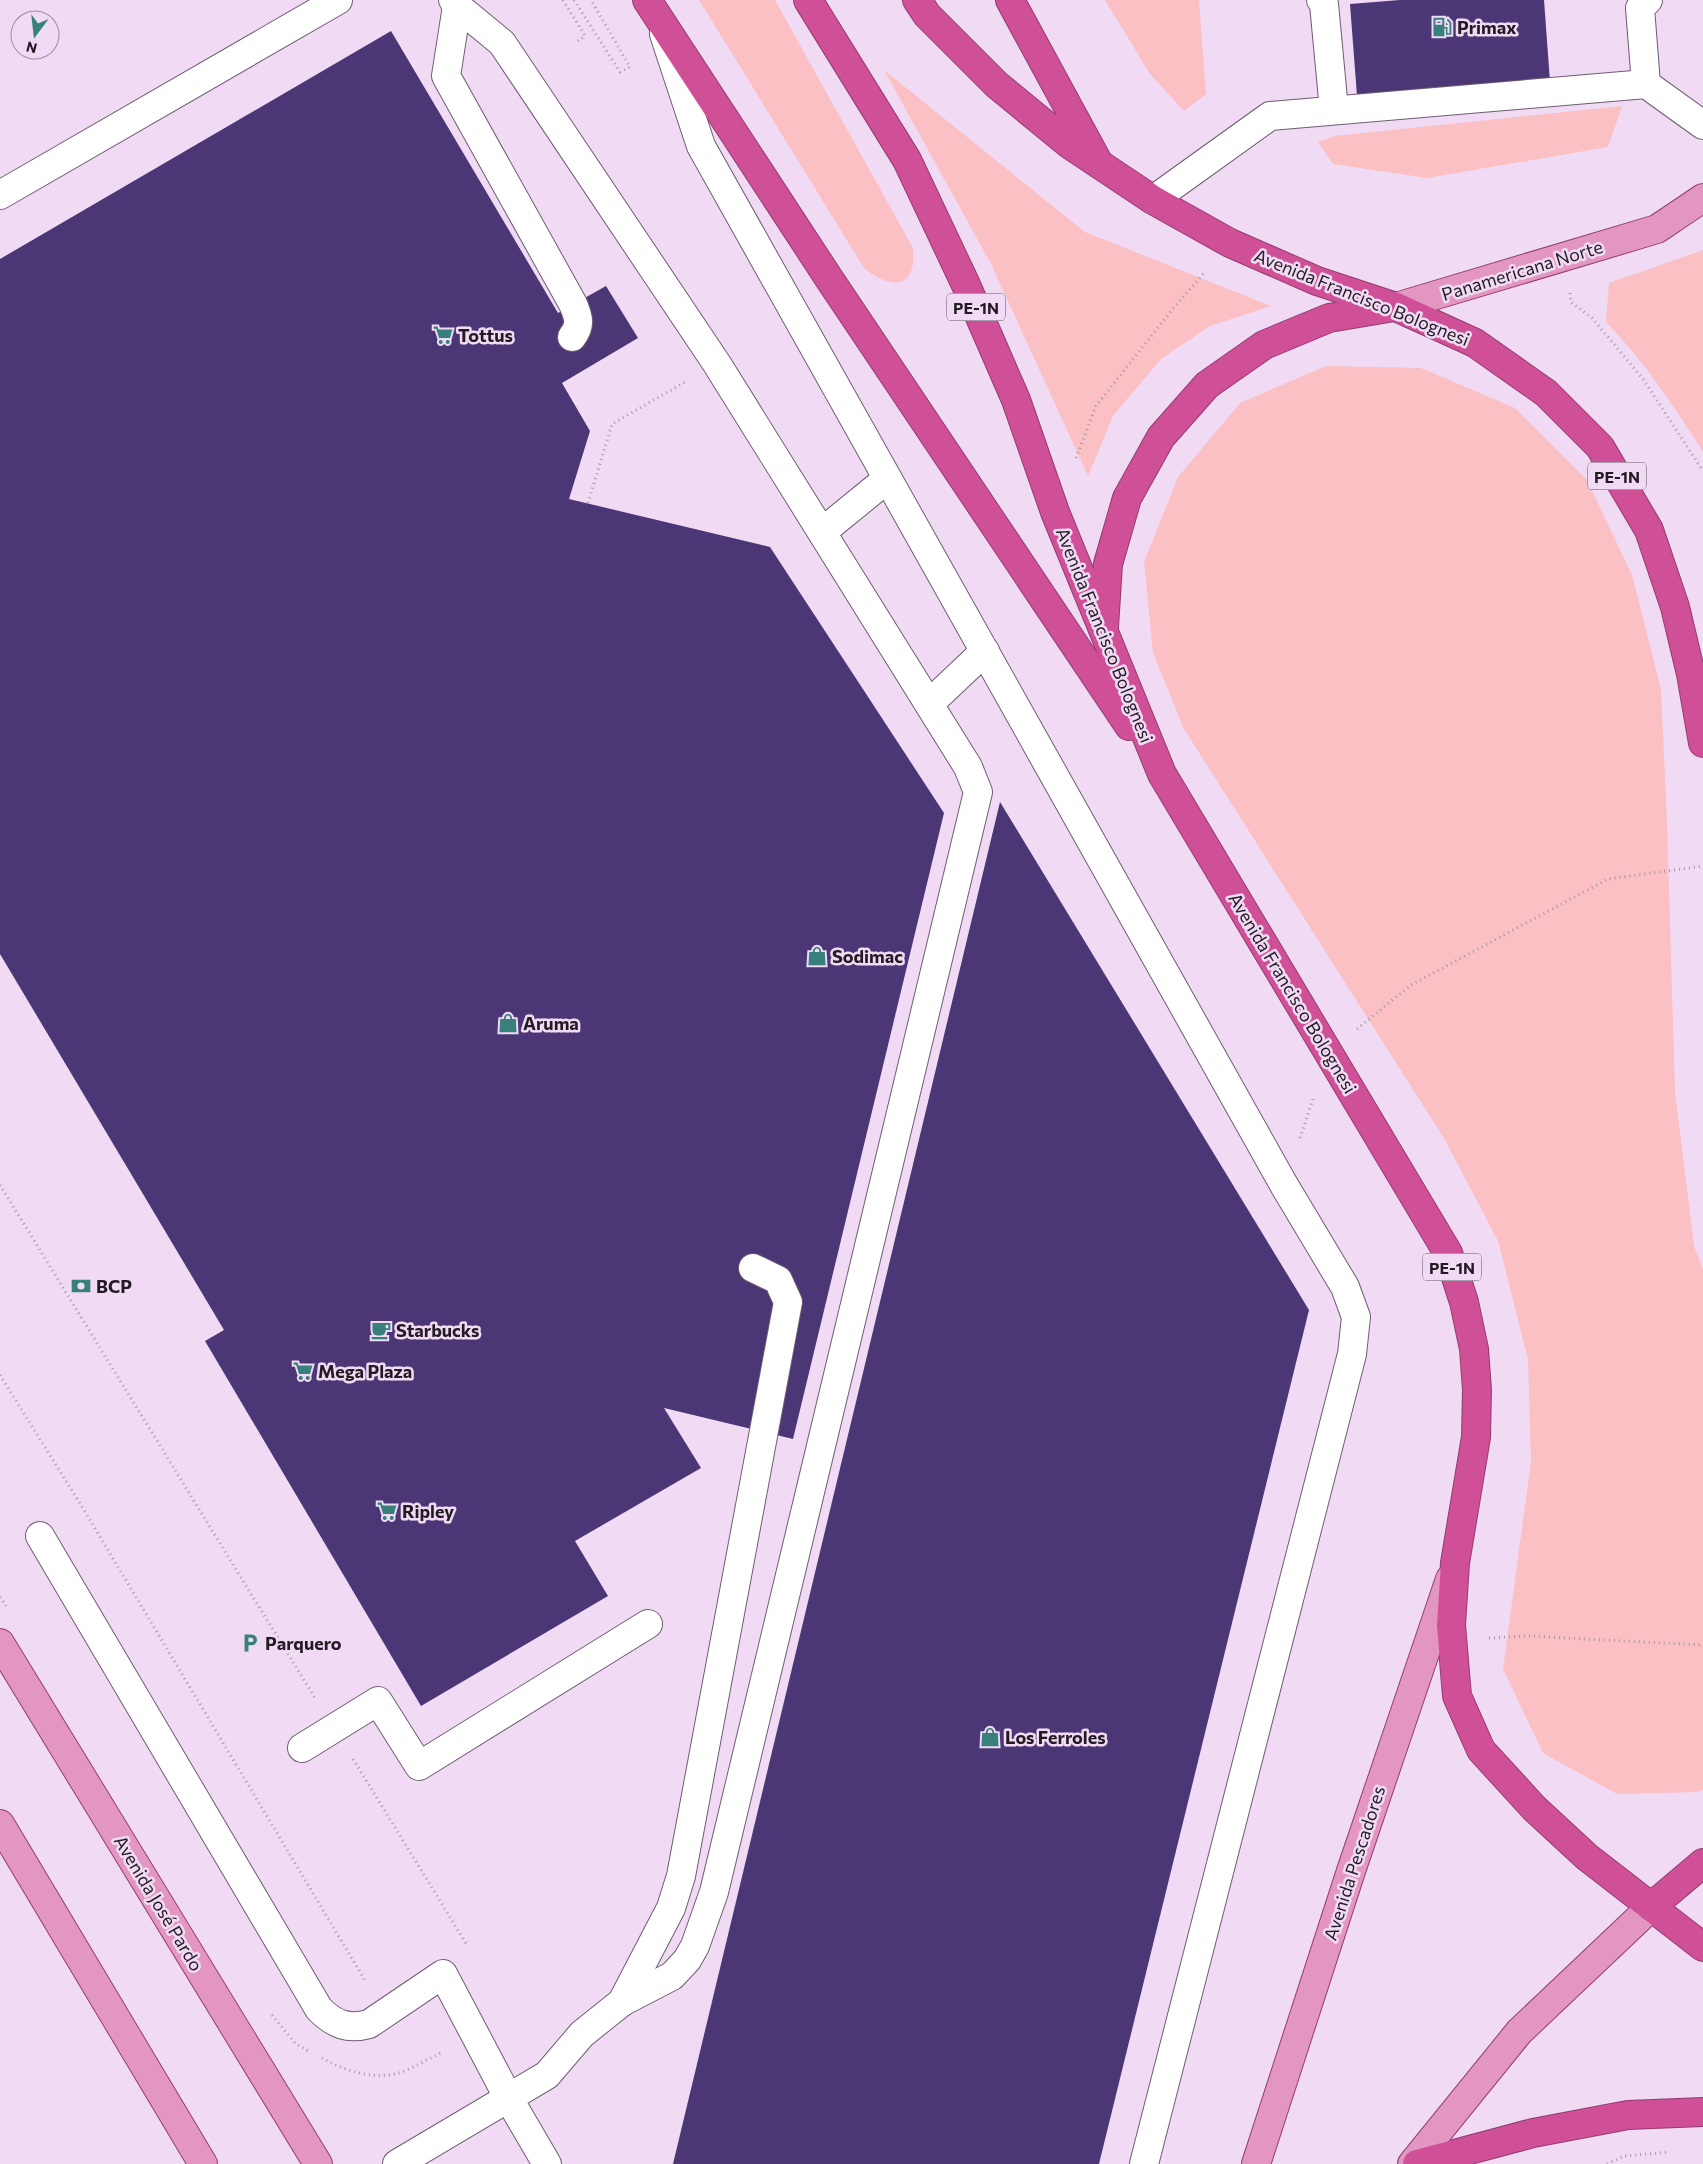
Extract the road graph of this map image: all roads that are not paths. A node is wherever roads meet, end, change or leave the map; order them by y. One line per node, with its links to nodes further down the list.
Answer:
1 (338, 0): 13 (street)
2 (808, 0): 20 (highway, Avenida Francisco Bolognesi / PE-1N)
3 (917, 0): 12 (highway, Avenida Francisco Bolognesi / PE-1N)
4 (1010, 0): 12 (highway)
5 (1320, 0): 10 (street)
6 (1648, 0): 9 (street)
7 (455, 3): 17 (street); 19 (street)
8 (653, 9): 18 (street); 24 (highway)
9 (1646, 84): 10 (street); 11 (street)
10 (1334, 110): 15 (street)
11 (1703, 125)
12 (1100, 165): 15 (highway, Avenida Francisco Bolognesi / PE-1N)
13 (0, 195)
14 (1703, 198): 16 (main road, Panamericana Norte)
15 (1153, 200): 16 (highway, Avenida Francisco Bolognesi / PE-1N)
16 (1396, 307): 20 (highway, Panamericana Norte); 23 (highway, Avenida Francisco Bolognesi / PE-1N)
17 (572, 337)
18 (887, 478): 19 (street); 21 (street)
19 (822, 532): 22 (street)
20 (1104, 634): 24 (highway, Avenida Francisco Bolognesi / PE-1N)
21 (984, 651): 22 (street); 42 (street)
22 (929, 704): 35 (street)
23 (1703, 743)
24 (1162, 774): 27 (highway, Avenida Francisco Bolognesi / PE-1N)
25 (753, 1268): 35 (street)
26 (40, 1536): 36 (street)
27 (1455, 1563): 33 (highway, Avenida Francisco Bolognesi / PE-1N); 43 (main road, Avenida Pescadores)
28 (648, 1624): 30 (street)
29 (0, 1643): 39 (main road, Avenida José Pardo)
30 (302, 1748)
31 (0, 1824): 38 (main road)
32 (1703, 1863): 33 (highway)
33 (1650, 1907): 34 (highway, Avenida Francisco Bolognesi / PE-1N); 44 (main road)
34 (1703, 1946)
35 (622, 2002): 36 (street)
36 (509, 2099): 40 (street); 41 (street)
37 (1703, 2112): 45 (highway)
38 (204, 2164)
39 (318, 2164)
40 (397, 2164)
41 (547, 2164)
42 (1144, 2164)
43 (1256, 2164)
44 (1412, 2164)
45 (1417, 2164)

